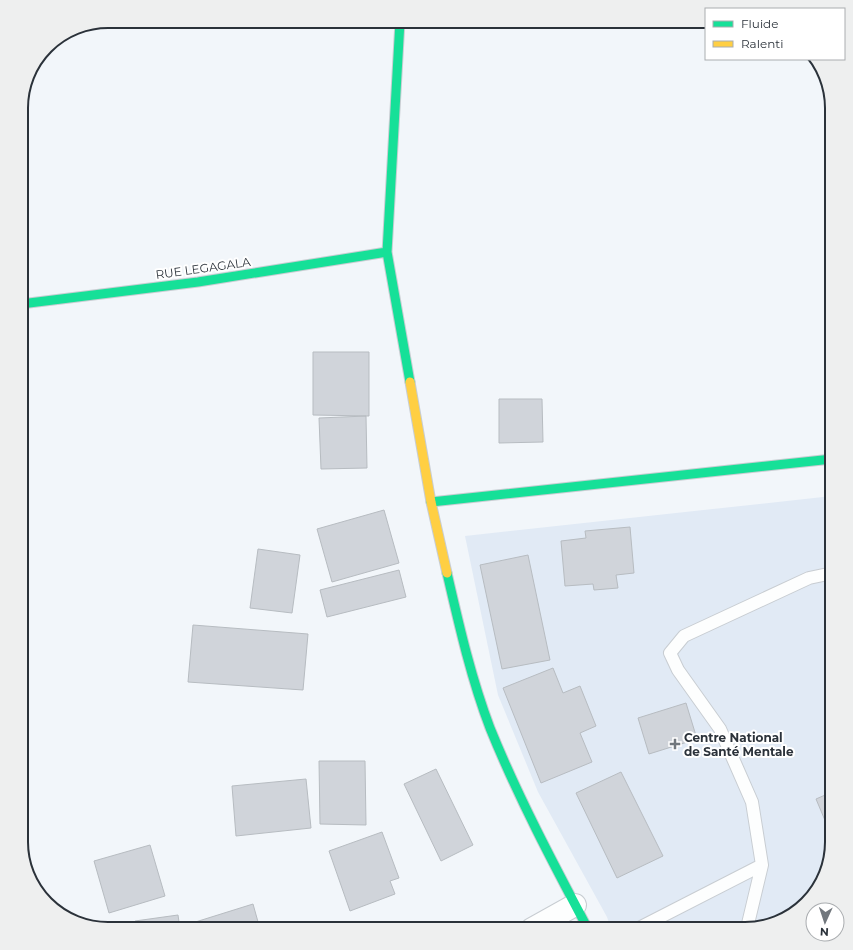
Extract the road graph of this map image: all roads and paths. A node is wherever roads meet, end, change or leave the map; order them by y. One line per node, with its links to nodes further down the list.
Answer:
1 (400, 28): 2 (street)
2 (387, 252): 3 (street, RUE LEGAGALA); 5 (street)
3 (28, 303)
4 (825, 459): 5 (street)
5 (431, 502): 8 (street)
6 (825, 575): 7 (lane)
7 (762, 865): 11 (lane); 12 (lane)
8 (575, 905): 9 (street); 10 (street)
9 (545, 922)
10 (584, 922)
11 (651, 922)
12 (749, 922)

